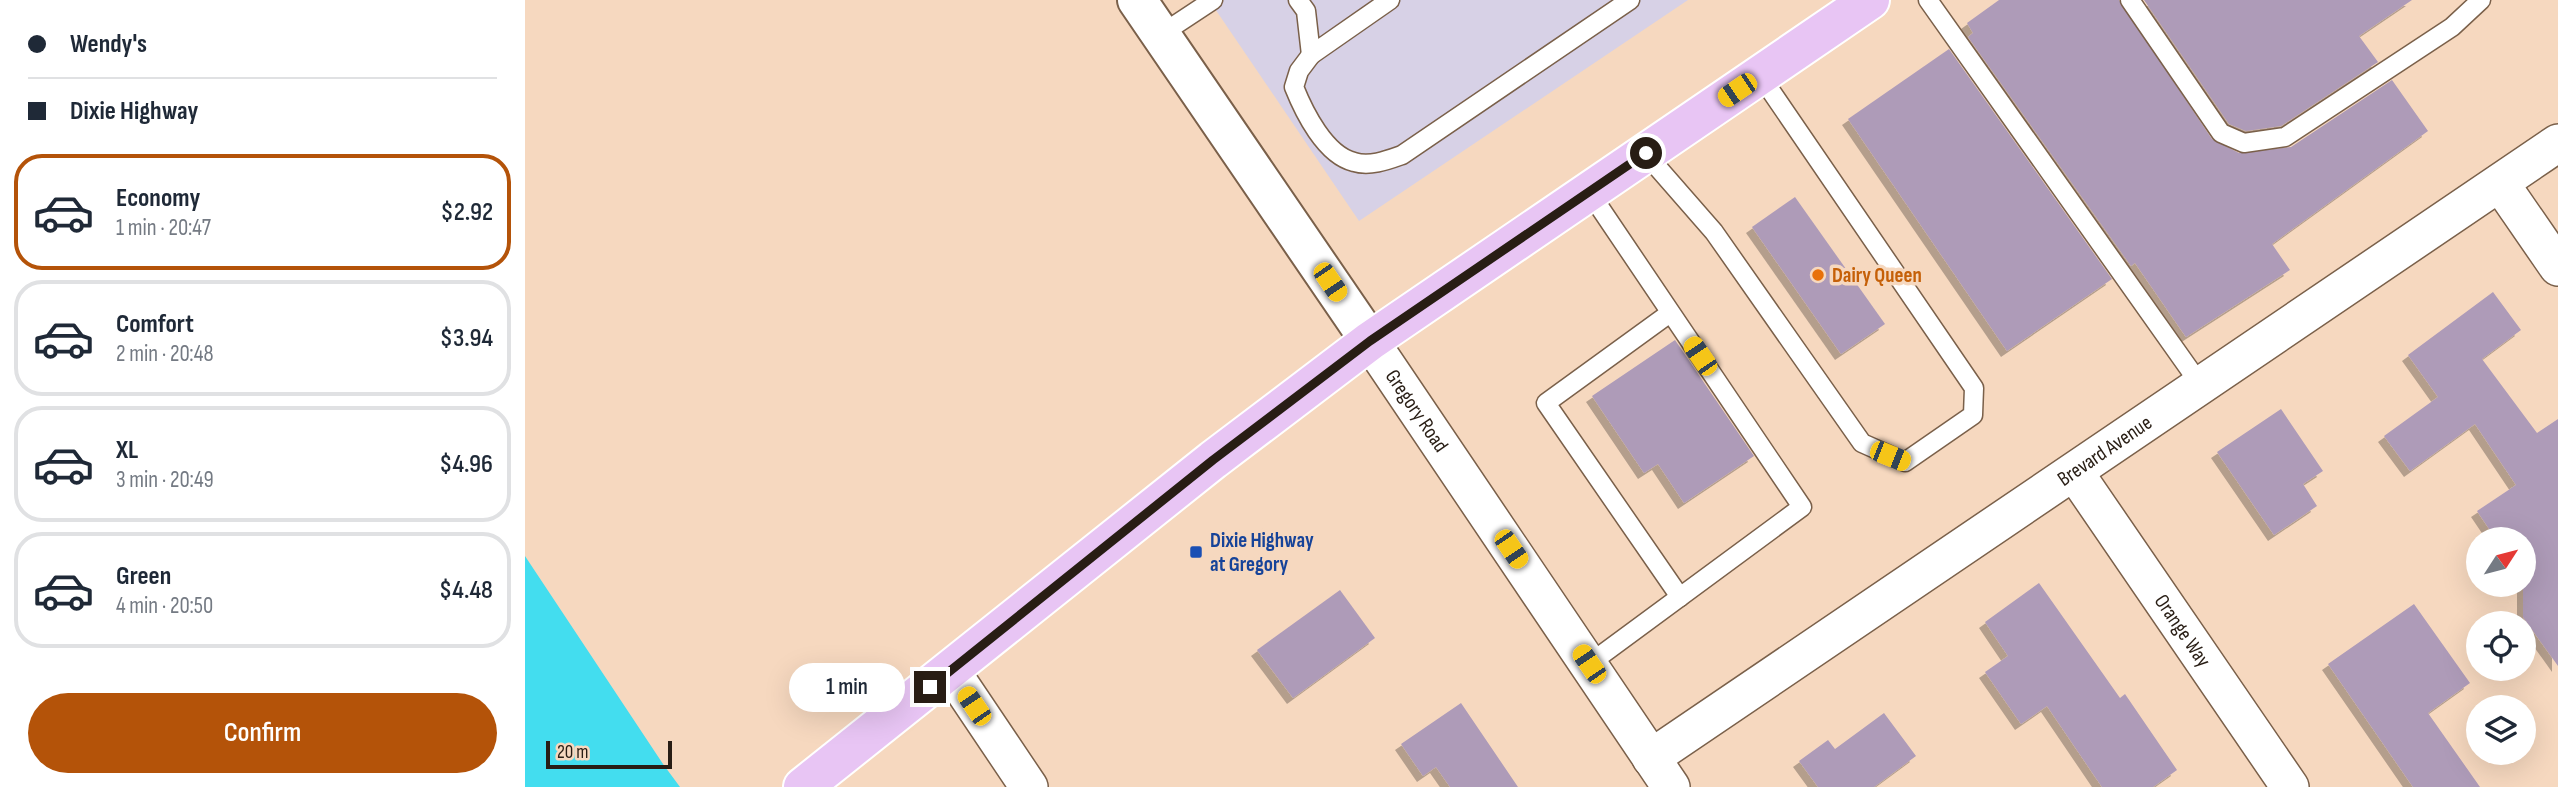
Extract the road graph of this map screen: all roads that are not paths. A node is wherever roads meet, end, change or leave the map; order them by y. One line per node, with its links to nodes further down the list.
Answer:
1 (1136, 0): 10 (street, Gregory Road)
2 (1213, 0): 10 (lane)
3 (1298, 0): 11 (lane)
4 (1391, 0): 11 (lane)
5 (1630, 0): 11 (lane)
6 (1928, 0): 20 (lane)
7 (2130, 0): 8 (lane)
8 (2481, 0)
9 (1857, 4): 12 (main road)
10 (1160, 35): 19 (street, Gregory Road)
11 (1311, 55)
12 (1760, 75): 14 (main road); 14 (lane)
13 (2558, 143): 15 (street, Brevard Avenue)
14 (1646, 153): 16 (main road)
15 (2500, 183): 17 (street); 20 (street, Brevard Avenue)
16 (1590, 193): 18 (lane); 19 (main road)
17 (2558, 267)
18 (1670, 313): 22 (lane); 22 (lane)
19 (1370, 341): 23 (street, Gregory Road); 24 (main road)
20 (2202, 387): 21 (street, Brevard Avenue)
21 (2075, 473): 25 (street, Brevard Avenue); 28 (street, Orange Way)
22 (1680, 597): 23 (lane)
23 (1589, 664): 25 (street, Gregory Road)
24 (951, 671): 26 (main road); 27 (street)
25 (1661, 772)
26 (803, 787)
27 (1029, 787)
28 (2290, 787)

